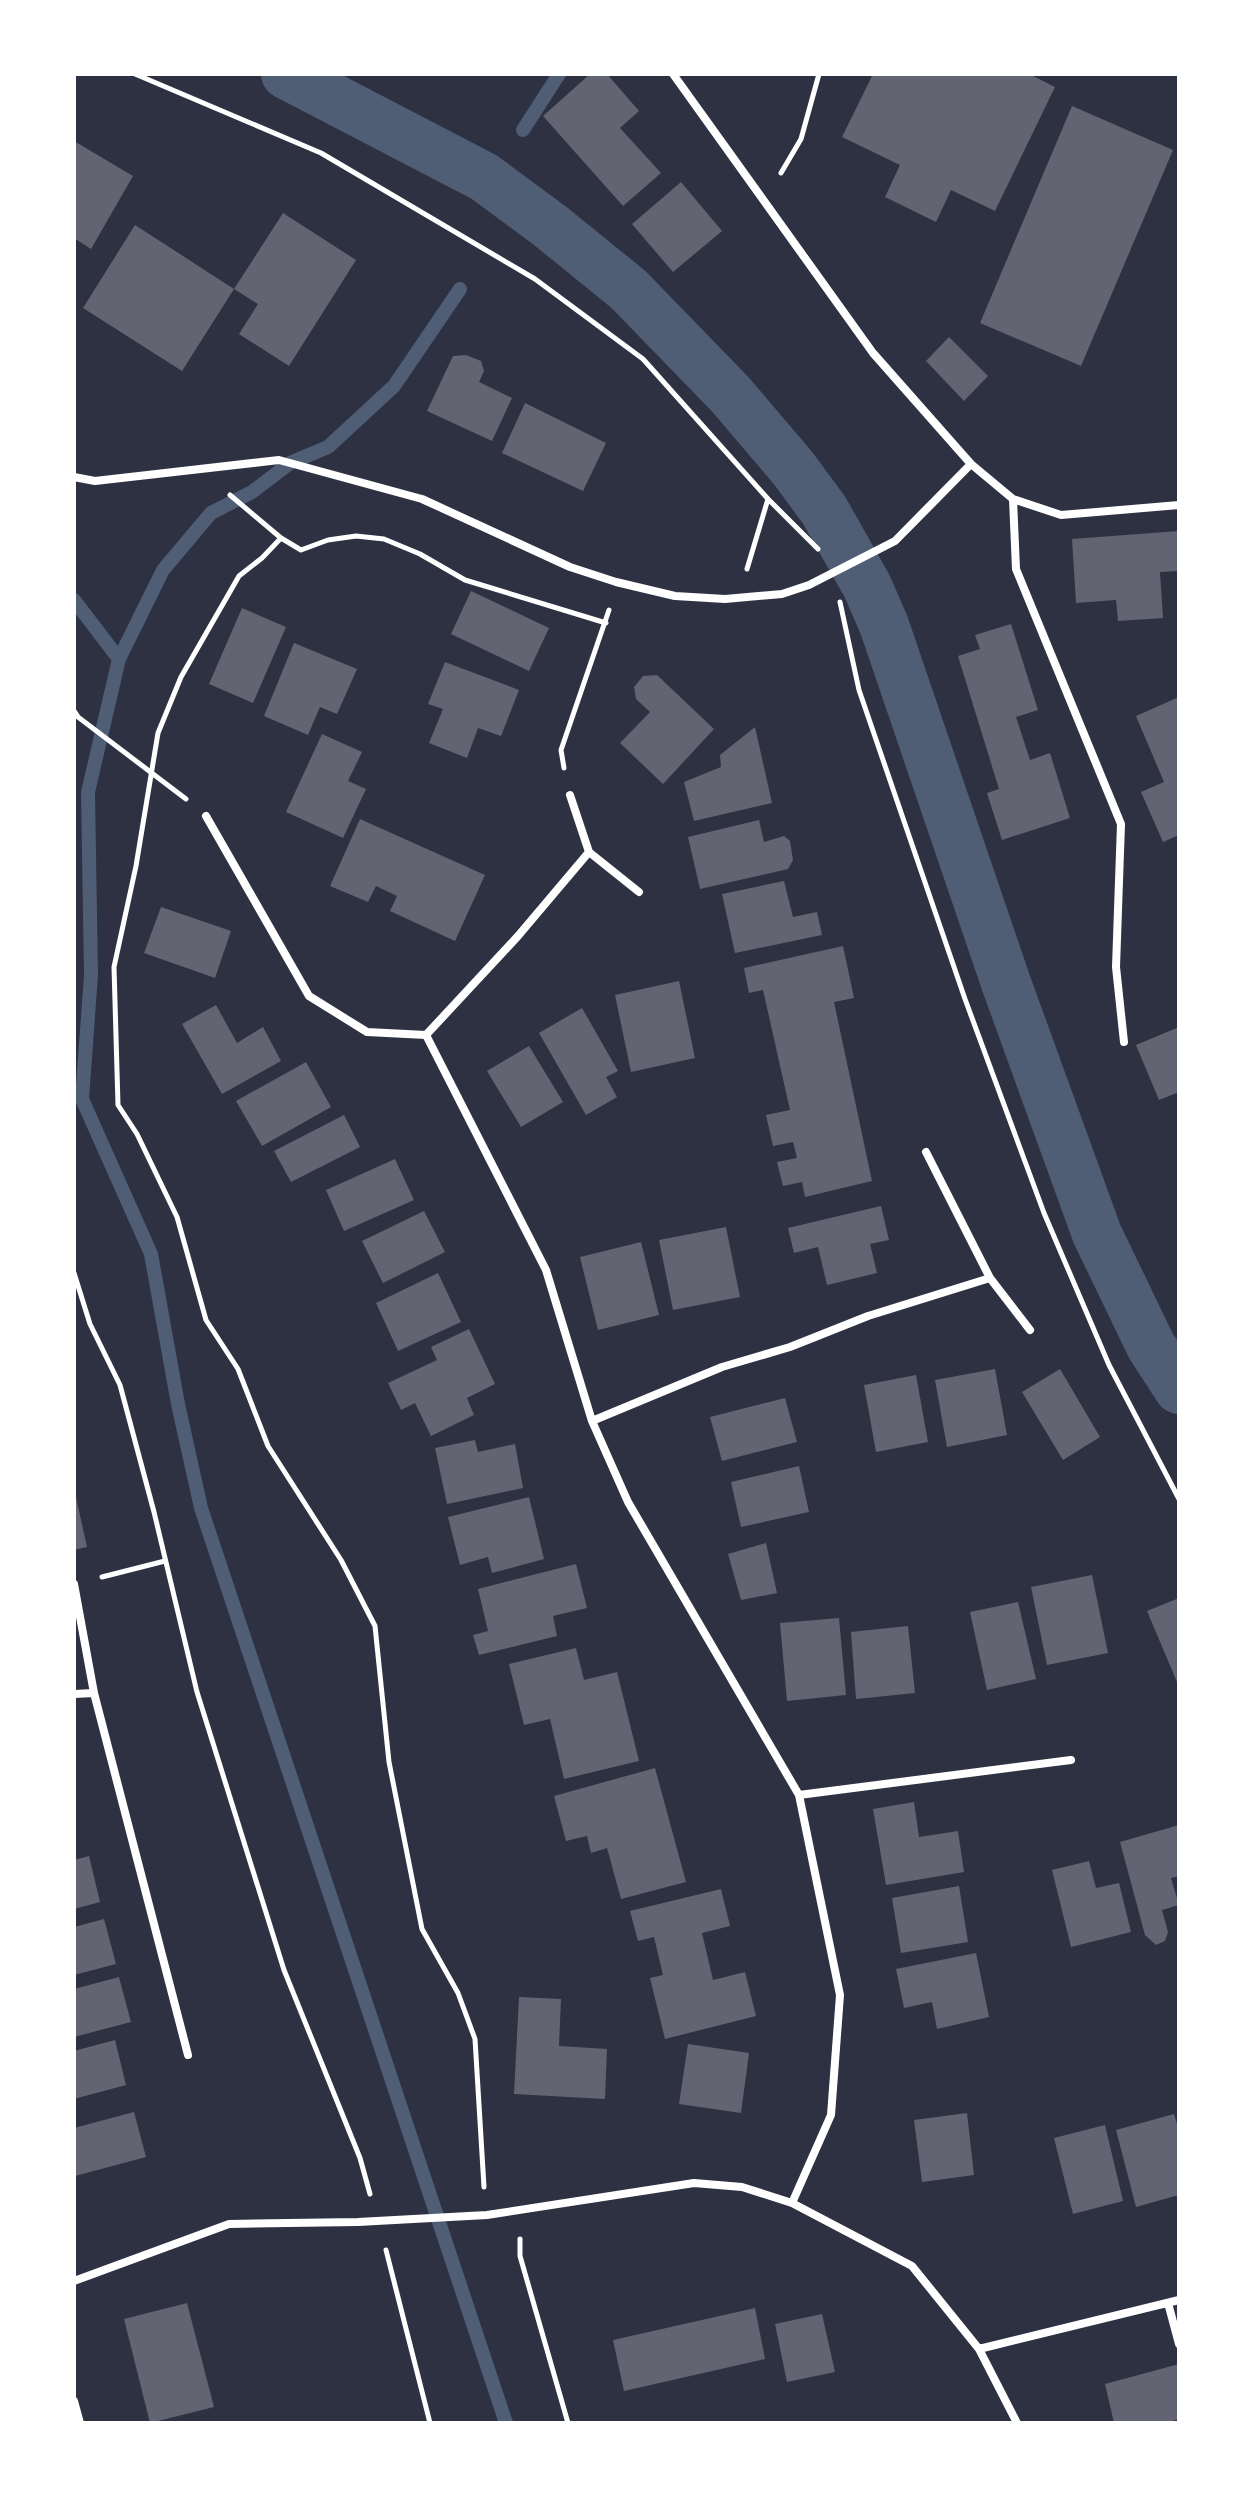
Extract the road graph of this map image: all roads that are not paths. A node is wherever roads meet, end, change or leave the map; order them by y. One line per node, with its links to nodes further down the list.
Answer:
1 (673, 74): 2 (street)
2 (971, 464): 3 (street); 4 (street)
3 (74, 477)
4 (1013, 499): 5 (street); 11 (street)
5 (1179, 505)
6 (570, 795): 8 (street)
7 (206, 816): 10 (street)
8 (589, 852): 9 (street); 10 (street)
9 (639, 892)
10 (426, 1035): 15 (street)
11 (1124, 1042)
12 (926, 1152): 13 (street)
13 (990, 1278): 14 (street); 15 (street)
14 (1030, 1330)
15 (592, 1421): 20 (street)
16 (74, 1584): 17 (street)
17 (94, 1693): 18 (street); 21 (street)
18 (74, 1694)
19 (1071, 1760): 20 (street)
20 (799, 1795): 22 (street)
21 (188, 2055)
22 (792, 2203): 23 (street); 27 (street)
23 (74, 2281)
24 (1179, 2300): 25 (street)
25 (1168, 2303): 26 (street); 27 (street)
26 (1179, 2344)
27 (979, 2349): 30 (street)
28 (74, 2401): 29 (street)
29 (80, 2423)
30 (1017, 2423)

